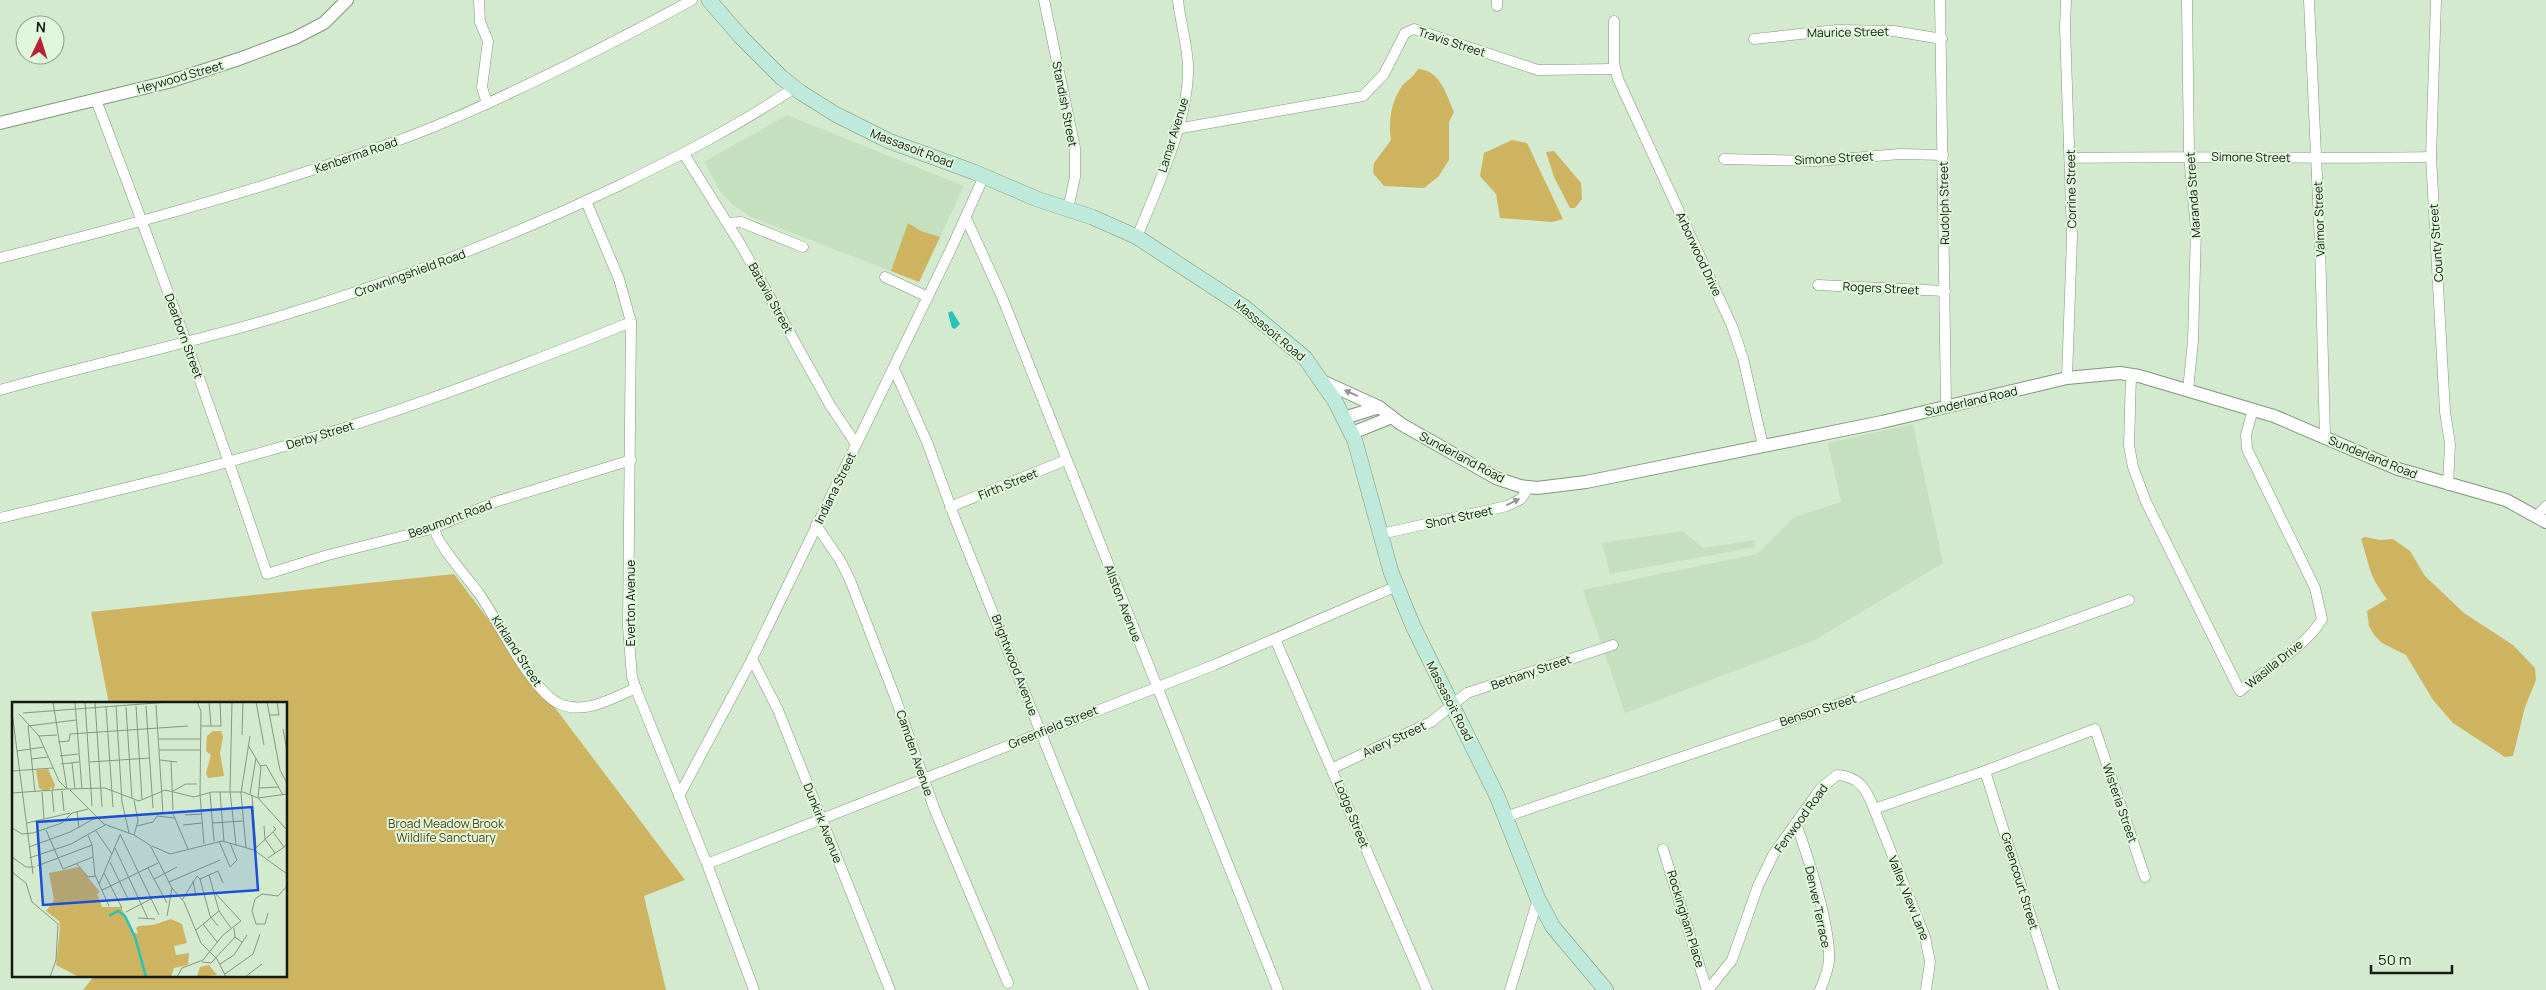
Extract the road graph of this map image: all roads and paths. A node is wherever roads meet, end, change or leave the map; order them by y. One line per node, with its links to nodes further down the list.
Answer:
1 (347, 0): 17 (street, Heywood Street)
2 (479, 0): 18 (street)
3 (692, 0): 18 (street, Kenberma Road)
4 (709, 0): 16 (main road, Massasoit Road)
5 (1044, 0): 30 (street, Standish Street)
6 (1178, 0): 20 (street, Lamar Avenue)
7 (1940, 0): 14 (street, Rudolph Street)
8 (2066, 0): 25 (street, Corrine Street)
9 (2187, 0): 23 (street, Maranda Street)
10 (2309, 0): 26 (street, Valmor Street)
11 (2436, 0): 24 (street, County Street)
12 (1614, 21): 15 (street)
13 (1754, 39): 14 (street, Maurice Street)
14 (1942, 40): 22 (street, Rudolph Street)
15 (1615, 70): 20 (street, Travis Street); 57 (street, Arborwood Drive)
16 (794, 88): 21 (street, Crowningshield Road); 28 (main road, Massasoit Road)
17 (96, 100): 19 (street, Heywood Street); 32 (street, Dearborn Street)
18 (487, 104): 32 (street, Kenberma Road)
19 (0, 123)
20 (1176, 130): 34 (street, Lamar Avenue)
21 (684, 154): 29 (street, Crowningshield Road); 33 (street, Batavia Street)
22 (1943, 155): 27 (street, Simone Street); 39 (street, Rudolph Street)
23 (2189, 156): 25 (street, Simone Street); 26 (street, Simone Street); 48 (street, Maranda Street)
24 (2431, 157): 26 (street, Simone Street); 61 (street, County Street)
25 (2070, 158): 45 (street, Corrine Street)
26 (2316, 158): 55 (street, Valmor Street)
27 (1724, 159)
28 (984, 176): 30 (main road, Massasoit Road); 31 (street, Indiana Street)
29 (586, 201): 41 (street, Everton Avenue); 42 (street, Crowningshield Road)
30 (1068, 209): 34 (main road, Massasoit Road)
31 (966, 218): 40 (street, Indiana Street); 59 (street, Allston Avenue)
32 (142, 220): 36 (street, Kenberma Road); 42 (street, Dearborn Street)
33 (727, 223): 35 (street); 56 (street, Batavia Street)
34 (1137, 237): 46 (main road, Massasoit Road)
35 (803, 248)
36 (0, 258)
37 (885, 277): 40 (street)
38 (1818, 285): 39 (street, Rogers Street)
39 (1945, 291): 49 (street, Rudolph Street)
40 (928, 297): 43 (street, Indiana Street)
41 (632, 322): 58 (street, Everton Avenue); 60 (street, Derby Street)
42 (186, 342): 47 (street, Crowningshield Road); 60 (street, Dearborn Street)
43 (894, 368): 56 (street, Indiana Street); 63 (street, Brightwood Avenue)
44 (2131, 375): 45 (street, Sunderland Road); 48 (street, Sunderland Road); 51 (street, Wasilla Drive)
45 (2067, 378): 49 (street, Sunderland Road)
46 (1322, 381): 50 (street, Sunderland Road, one-way to 46); 53 (main road, Massasoit Road)
47 (0, 390)
48 (2188, 390): 51 (street, Sunderland Road)
49 (1946, 405): 57 (street, Sunderland Road)
50 (1379, 407): 52 (street, Sunderland Road); 53 (street)
51 (2254, 409): 55 (street, Sunderland Road)
52 (1392, 417): 54 (street); 62 (street, Sunderland Road)
53 (1344, 418): 54 (main road, Massasoit Road)
54 (1352, 433): 68 (main road, Massasoit Road)
55 (2325, 438): 61 (street, Sunderland Road)
56 (856, 444): 66 (street, Indiana Street)
57 (1763, 446): 62 (street, Sunderland Road)
58 (631, 460): 67 (street, Beaumont Road); 76 (street, Everton Avenue)
59 (1066, 460): 63 (street, Firth Street); 75 (street, Allston Avenue)
60 (229, 461): 65 (street, Derby Street); 69 (street, Dearborn Street)
61 (2448, 485): 64 (street, Sunderland Road)
62 (1529, 488): 68 (street, Short Street, one-way to 62)
63 (950, 507): 78 (street, Brightwood Avenue)
64 (2543, 515)
65 (0, 518)
66 (816, 525): 74 (street, Indiana Street); 81 (street, Camden Avenue)
67 (435, 527): 69 (street, Beaumont Road); 76 (street, Kirkland Street)
68 (1381, 534): 70 (main road, Massasoit Road)
69 (267, 574)
70 (1397, 586): 72 (street, Greenfield Street); 77 (main road, Massasoit Road)
71 (2129, 600): 84 (street, Benson Street)
72 (1275, 639): 75 (street, Greenfield Street); 79 (street, Lodge Street)
73 (1613, 645): 77 (street, Bethany Street)
74 (752, 660): 82 (street, Indiana Street); 85 (street, Dunkirk Avenue)
75 (1156, 686): 78 (street, Greenfield Street); 95 (street, Allston Avenue)
76 (636, 688): 82 (street, Everton Avenue)
77 (1452, 705): 79 (street, Avery Street); 84 (main road, Massasoit Road)
78 (1042, 732): 81 (street, Greenfield Street); 94 (street, Brightwood Avenue)
79 (1333, 768): 96 (street, Lodge Street)
80 (1985, 771): 83 (street); 89 (street, Wisteria Street); 102 (street, Greencourt Street)
81 (923, 780): 85 (street, Greenfield Street); 91 (street, Camden Avenue)
82 (679, 796): 88 (street, Everton Avenue)
83 (1874, 809): 86 (street, Fenwood Road); 101 (street, Valley View Lane)
84 (1505, 817): 90 (main road, Massasoit Road)
85 (822, 819): 88 (street, Greenfield Street); 93 (street, Dunkirk Avenue)
86 (1796, 824): 99 (street, Fenwood Road); 100 (street, Denver Terrace)
87 (1663, 849): 99 (street, Rockingham Place)
88 (707, 864): 92 (street, Everton Avenue)
89 (2145, 877)
90 (1538, 899): 97 (street); 98 (main road, Massasoit Road)
91 (1008, 983)
92 (754, 990)
93 (890, 990)
94 (1144, 990)
95 (1278, 990)
96 (1427, 990)
97 (1510, 990)
98 (1606, 990)
99 (1707, 990)
100 (1820, 990)
101 (1926, 990)
102 (2054, 990)

